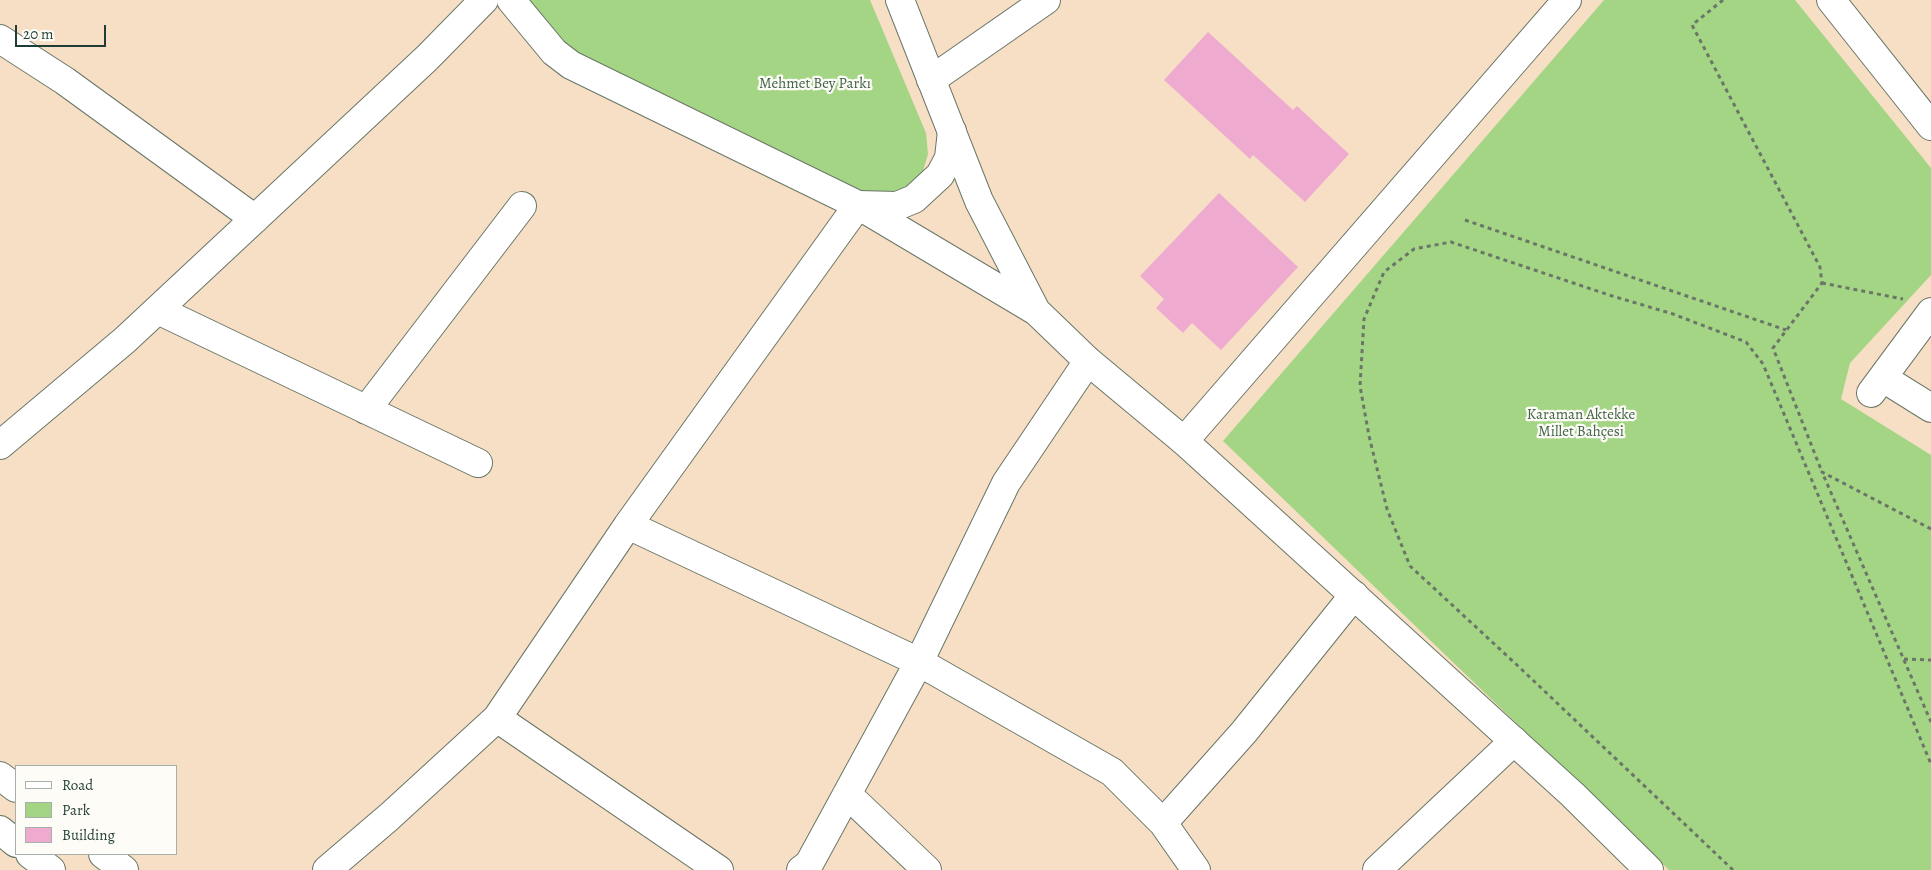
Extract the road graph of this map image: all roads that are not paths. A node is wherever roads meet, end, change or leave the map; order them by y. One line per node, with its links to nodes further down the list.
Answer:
1 (484, 0): 13 (street)
2 (511, 0): 11 (street)
3 (900, 0): 8 (street)
4 (1046, 0): 8 (street)
5 (1831, 0): 9 (street)
6 (1557, 4): 20 (street)
7 (0, 39): 13 (street)
8 (931, 80): 10 (street)
9 (1931, 126)
10 (952, 131): 11 (street); 15 (street)
11 (858, 205): 15 (street); 23 (street)
12 (522, 206): 19 (street)
13 (255, 219): 14 (street)
14 (158, 310): 19 (street); 21 (street)
15 (1036, 311): 17 (street)
16 (1931, 312): 18 (street)
17 (1088, 361): 20 (street); 25 (street)
18 (1931, 408)
19 (366, 410): 22 (street)
20 (1184, 441): 24 (street)
21 (0, 445)
22 (478, 463)
23 (628, 525): 25 (street); 26 (street)
24 (1354, 596): 27 (street); 31 (street)
25 (919, 662): 30 (street); 31 (street)
26 (497, 718): 39 (street); 40 (street)
27 (1514, 741): 36 (street); 44 (street)
28 (0, 776): 29 (street)
29 (15, 787)
30 (847, 794): 41 (street); 42 (street)
31 (1163, 823): 43 (street)
32 (0, 830): 33 (street)
33 (15, 842)
34 (31, 855): 37 (street)
35 (104, 855): 38 (street)
36 (1390, 865)
37 (51, 870)
38 (124, 870)
39 (327, 870)
40 (719, 870)
41 (801, 870)
42 (927, 870)
43 (1196, 870)
44 (1649, 870)

